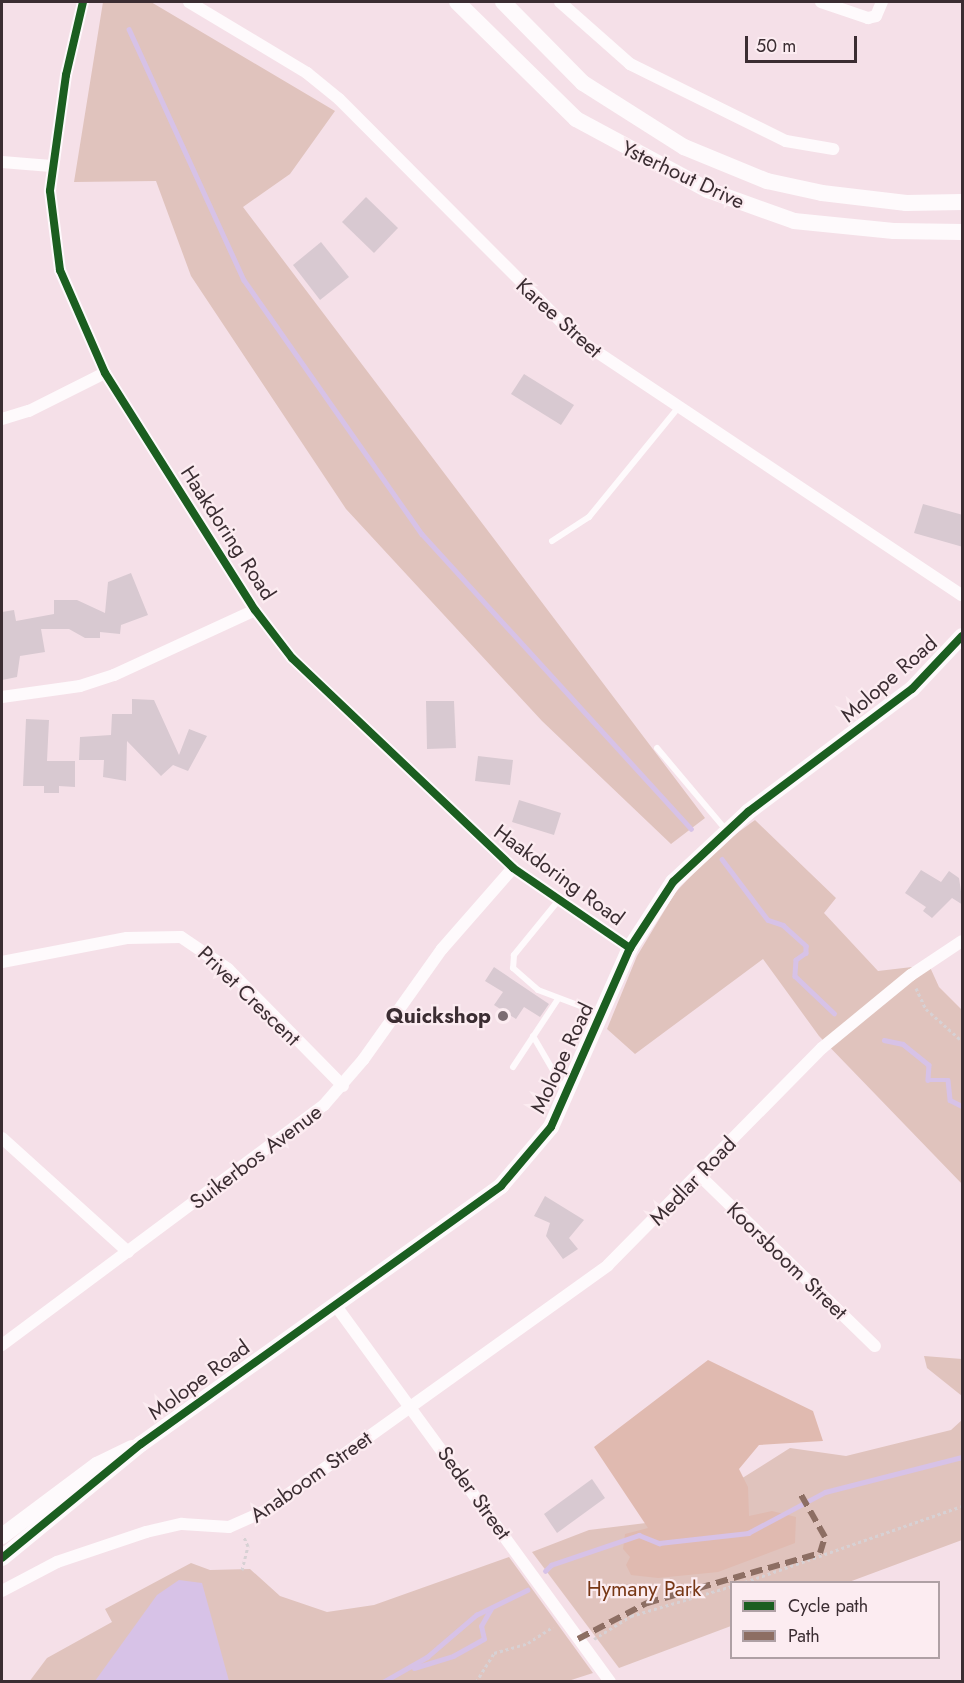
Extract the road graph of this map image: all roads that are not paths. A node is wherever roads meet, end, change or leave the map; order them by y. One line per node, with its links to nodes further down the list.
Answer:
1 (83, 2): 10 (street, Haakdoring Road)
2 (189, 2): 14 (street, Karee Street)
3 (457, 2): 12 (street, Ysterhout Drive)
4 (503, 2): 11 (street, Ysterhout Drive)
5 (560, 2): 8 (street)
6 (821, 2): 7 (street)
7 (882, 2)
8 (833, 149)
9 (2, 162): 10 (street)
10 (51, 166): 13 (street, Haakdoring Road)
11 (963, 202)
12 (963, 232)
13 (105, 373): 15 (street); 18 (street, Haakdoring Road)
14 (678, 408): 16 (lane); 17 (street, Karee Street)
15 (2, 419)
16 (552, 541)
17 (963, 595)
18 (255, 610): 20 (street); 23 (street, Haakdoring Road)
19 (963, 636): 22 (street, Molope Road)
20 (2, 698)
21 (657, 748): 22 (lane)
22 (726, 830): 26 (street, Molope Road)
23 (513, 868): 24 (street, Haakdoring Road); 32 (street, Suikerbos Avenue)
24 (558, 900): 26 (street, Haakdoring Road); 28 (lane)
25 (963, 941): 35 (street, Medlar Road)
26 (630, 948): 29 (street, Molope Road)
27 (2, 962): 32 (street, Privet Crescent)
28 (558, 999): 29 (lane); 30 (lane)
29 (603, 1014): 33 (street, Molope Road)
30 (533, 1036): 31 (lane); 33 (lane)
31 (513, 1067)
32 (343, 1086): 36 (street, Suikerbos Avenue)
33 (568, 1094): 37 (street, Molope Road)
34 (2, 1138): 36 (street)
35 (700, 1176): 39 (street, Koorsboom Street); 40 (street, Medlar Road)
36 (128, 1252): 38 (street, Suikerbos Avenue)
37 (336, 1306): 40 (street, Seder Street); 41 (street, Molope Road)
38 (2, 1345)
39 (875, 1347)
40 (411, 1407): 44 (street, Anaboom Street); 45 (street, Seder Street)
41 (141, 1444): 42 (street, Molope Road); 43 (street, Molope Road)
42 (2, 1536)
43 (2, 1558)
44 (2, 1591)
45 (610, 1682)

